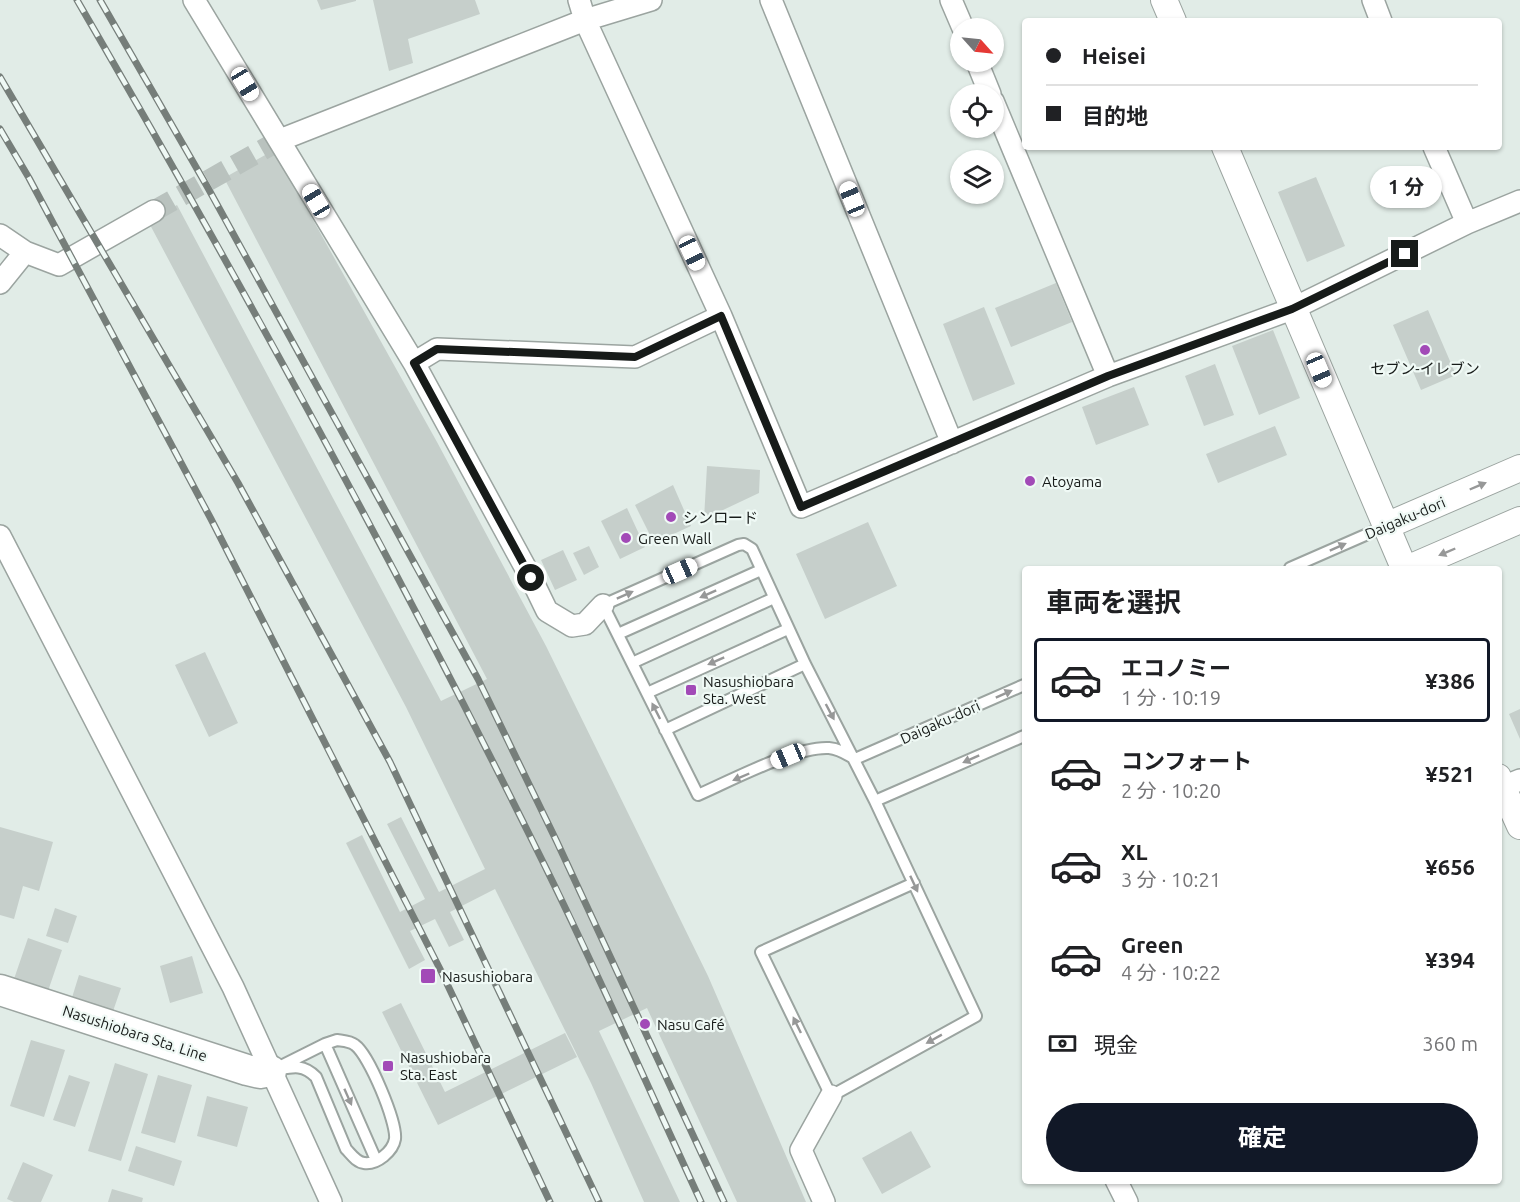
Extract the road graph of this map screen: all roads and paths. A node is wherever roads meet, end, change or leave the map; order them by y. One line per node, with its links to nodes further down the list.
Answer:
1 (194, 0): 12 (street)
2 (651, 0): 7 (street)
3 (771, 0): 25 (street)
4 (951, 0): 8 (street)
5 (1164, 0): 9 (street)
6 (1372, 0): 10 (street)
7 (582, 10): 12 (street); 22 (street)
8 (959, 18)
9 (1172, 18)
10 (1380, 18)
11 (1004, 127): 24 (street)
12 (280, 140): 23 (street)
13 (1226, 150): 21 (street)
14 (1435, 150): 17 (street)
15 (1520, 201): 17 (street)
16 (153, 210): 19 (street)
17 (1467, 224): 21 (street)
18 (0, 235): 19 (street)
19 (25, 252): 20 (street)
20 (0, 283)
21 (1292, 309): 24 (street); 28 (street)
22 (721, 316): 23 (street); 25 (street)
23 (414, 363): 35 (street)
24 (1108, 376): 25 (street)
25 (952, 443)
26 (1520, 468): 28 (street, Daigaku-dori, one-way to 26)
27 (1520, 520): 32 (street, one-way to 32)
28 (1386, 526): 30 (lane, Daigaku-dori, one-way to 28); 31 (street)
29 (0, 536): 51 (street)
30 (1295, 566)
31 (1403, 566)
32 (1414, 566)
33 (761, 570): 34 (lane); 35 (lane, one-way to 33); 37 (lane, one-way to 37)
34 (774, 598): 36 (lane); 38 (lane)
35 (603, 605): 37 (lane)
36 (788, 629): 39 (lane); 41 (lane, one-way to 41)
37 (618, 634): 38 (lane)
38 (632, 663): 41 (lane)
39 (805, 664): 42 (lane); 44 (lane, one-way to 44)
40 (1022, 686): 44 (lane, Daigaku-dori, one-way to 40)
41 (647, 693): 42 (lane, one-way to 41)
42 (665, 730): 44 (lane, one-way to 42)
43 (1022, 737): 46 (lane, one-way to 46)
44 (855, 759): 46 (lane)
45 (1505, 784): 47 (street)
46 (875, 801): 48 (lane)
47 (1520, 826)
48 (914, 883): 52 (lane, one-way to 52); 52 (lane, one-way to 48)
49 (0, 990): 51 (main road, Nasushiobara Sta. Line)
50 (325, 1044): 51 (lane); 53 (lane, one-way to 53); 53 (lane)
51 (271, 1071): 53 (lane); 55 (street)
52 (831, 1095): 56 (street)
53 (376, 1160)
54 (1118, 1184): 57 (street)
55 (331, 1202)
56 (824, 1202)
57 (1127, 1202)

